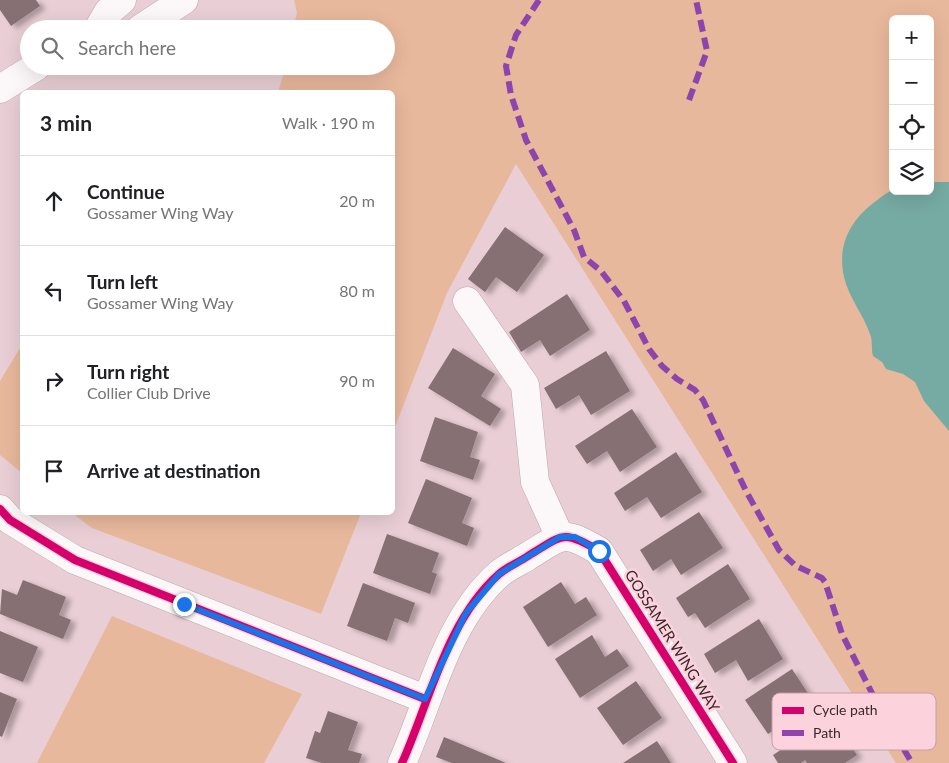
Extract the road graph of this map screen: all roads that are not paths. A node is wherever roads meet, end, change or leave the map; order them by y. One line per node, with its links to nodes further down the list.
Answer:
1 (122, 0): 3 (street)
2 (184, 0): 4 (street)
3 (103, 20)
4 (154, 20)
5 (23, 75): 6 (street)
6 (0, 89)
7 (467, 301): 9 (street)
8 (3, 521): 10 (street)
9 (560, 537): 10 (street); 12 (street, GOSSAMER WING WAY)
10 (425, 699): 11 (street)
11 (402, 763)
12 (734, 763)

